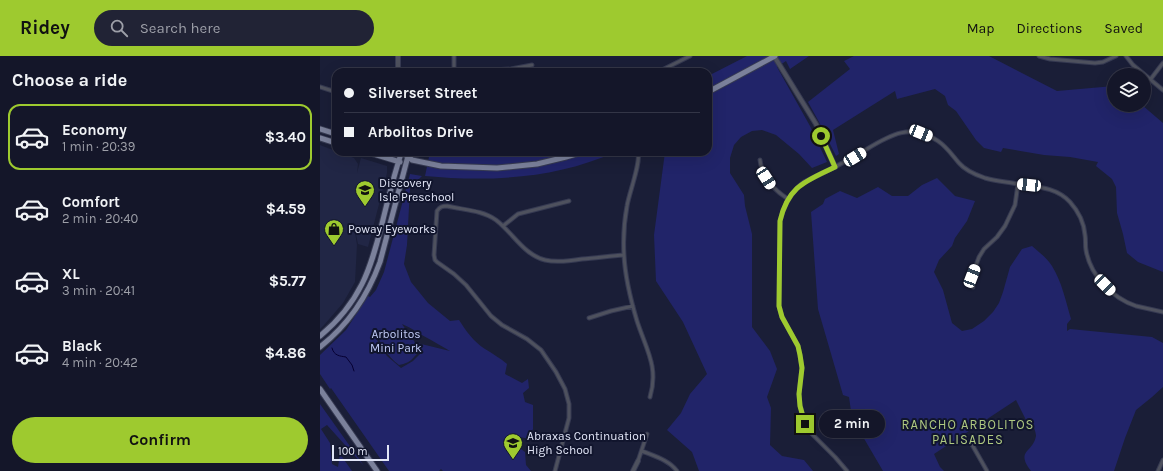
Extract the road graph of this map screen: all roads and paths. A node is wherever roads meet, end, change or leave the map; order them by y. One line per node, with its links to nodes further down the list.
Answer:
1 (398, 56): 10 (street)
2 (454, 56): 11 (street)
3 (690, 56): 13 (street)
4 (775, 56): 18 (main road); 35 (street)
5 (1039, 56): 6 (street)
6 (1116, 56)
7 (1126, 56): 14 (street)
8 (1163, 63): 15 (street)
9 (532, 66): 12 (street)
10 (398, 68)
11 (454, 68)
12 (518, 68)
13 (666, 68)
14 (1135, 68)
15 (1151, 79)
16 (1151, 81): 19 (street)
17 (320, 87): 20 (street)
18 (712, 90)
19 (1163, 90)
20 (332, 91)
21 (320, 130): 22 (main road)
22 (332, 133)
23 (320, 138): 24 (main road)
24 (332, 142)
25 (380, 156): 33 (main road)
26 (402, 156): 33 (main road)
27 (404, 156): 34 (main road)
28 (407, 156): 31 (main road)
29 (569, 156): 31 (main road)
30 (638, 156): 40 (street)
31 (412, 160): 34 (main road)
32 (760, 160): 37 (street)
33 (399, 162): 34 (main road); 45 (main road)
34 (405, 164): 46 (main road)
35 (835, 167): 36 (street); 37 (street)
36 (1018, 184): 41 (street); 43 (street)
37 (788, 199): 58 (street)
38 (569, 201): 39 (street)
39 (503, 226): 40 (street); 55 (street)
40 (624, 255): 42 (street)
41 (973, 287)
42 (633, 306): 44 (street); 48 (street)
43 (1163, 312)
44 (589, 318)
45 (320, 336)
46 (320, 347)
47 (320, 389): 54 (main road)
48 (650, 398)
49 (648, 434): 51 (street)
50 (970, 441): 59 (street)
51 (642, 451): 53 (street); 57 (street)
52 (1163, 460): 60 (street)
53 (638, 461): 56 (street)
54 (377, 471)
55 (555, 471)
56 (633, 471)
57 (677, 471)
58 (847, 471)
59 (987, 471)
60 (1158, 471)

